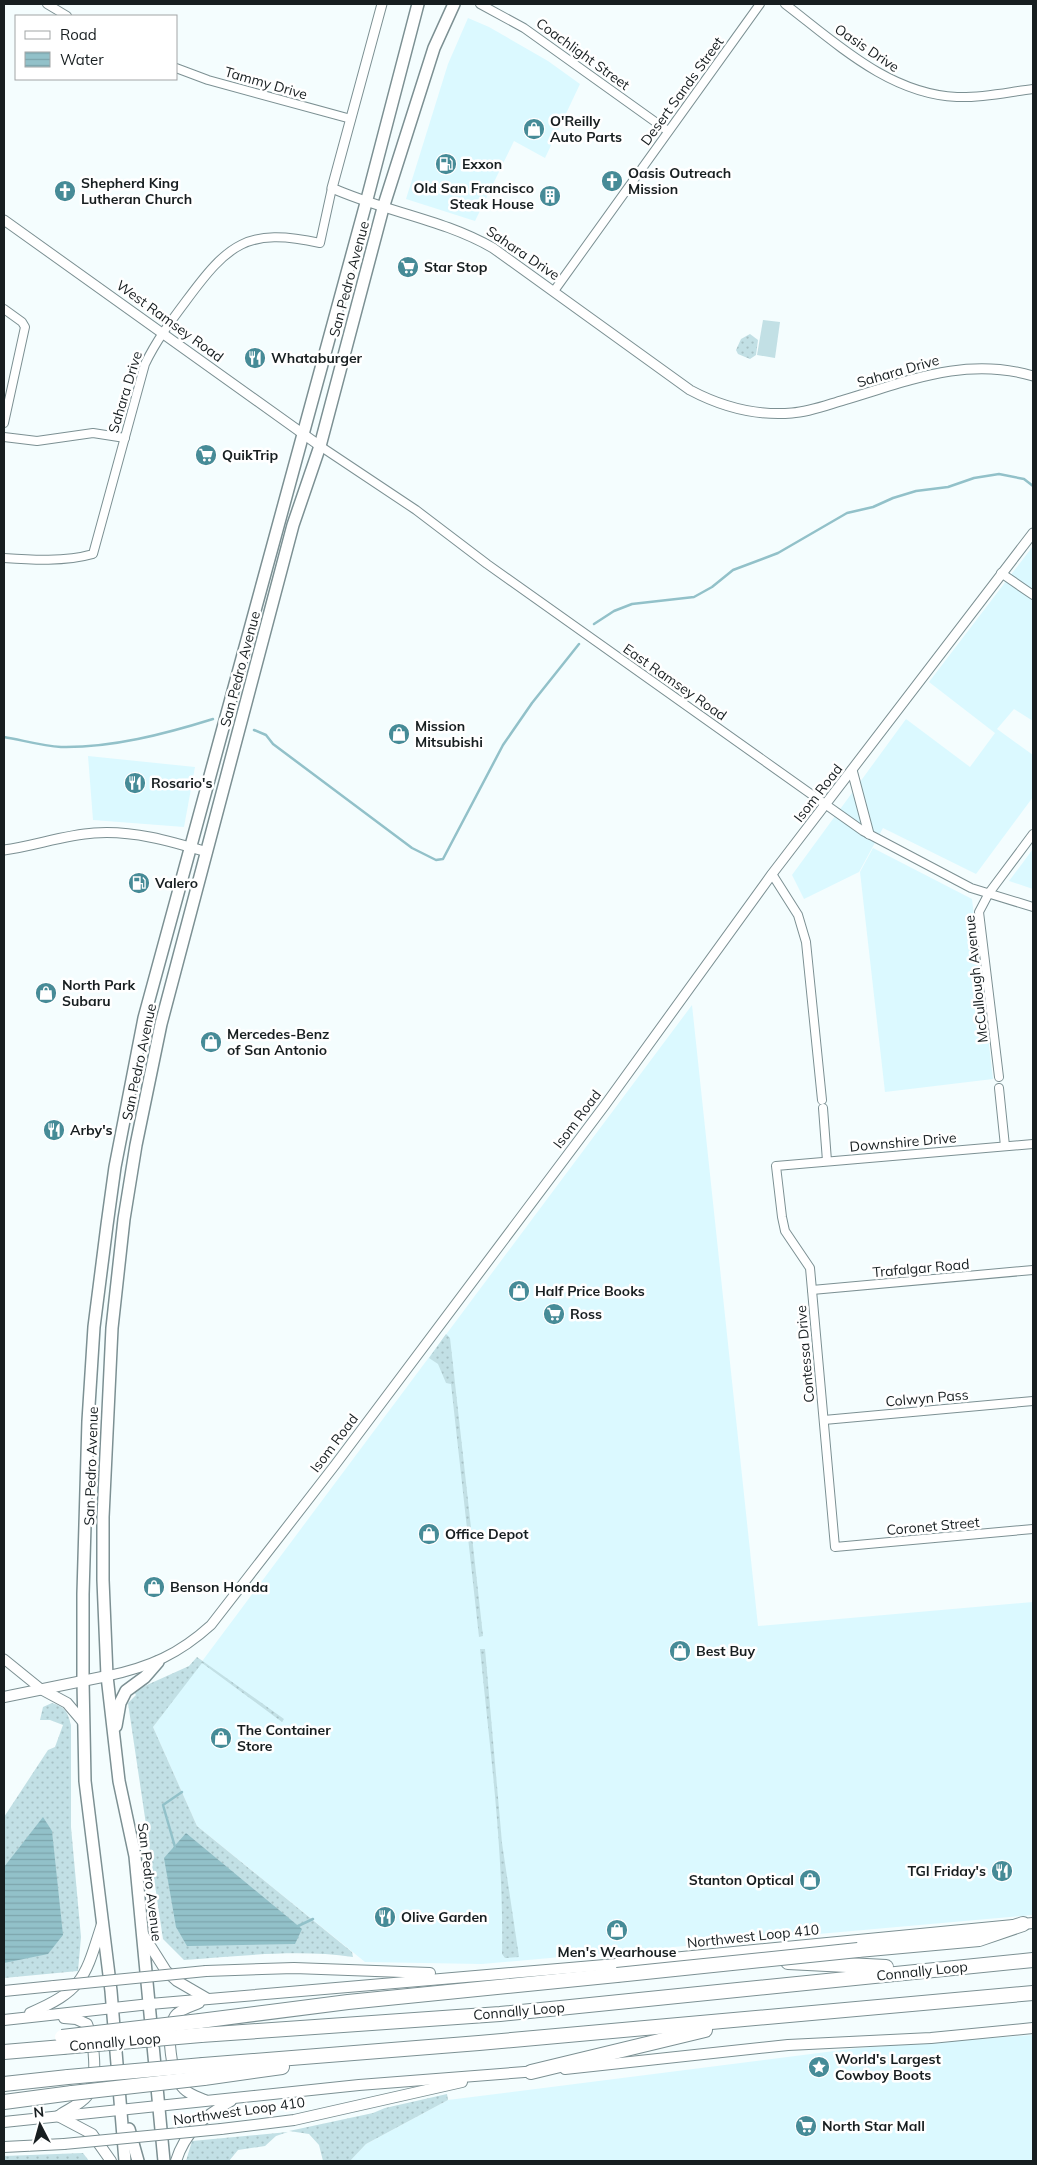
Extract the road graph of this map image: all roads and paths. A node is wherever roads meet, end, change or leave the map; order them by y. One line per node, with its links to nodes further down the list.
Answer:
1 (47, 4): 8 (street)
2 (382, 4): 11 (street)
3 (418, 4): 14 (main road, San Pedro Avenue)
4 (454, 4): 15 (main road, San Pedro Avenue)
5 (480, 4): 12 (street, Coachlight Street)
6 (760, 4): 12 (street, Desert Sands Street)
7 (785, 4): 10 (street, Oasis Drive)
8 (65, 15)
9 (178, 69): 11 (street, Tammy Drive)
10 (1033, 88)
11 (350, 119): 13 (street)
12 (668, 131): 17 (street, Desert Sands Street)
13 (332, 188): 14 (street, Sahara Drive); 19 (street, Sahara Drive)
14 (366, 203): 15 (street, Sahara Drive); 22 (main road, San Pedro Avenue)
15 (384, 208): 17 (street, Sahara Drive); 25 (main road, San Pedro Avenue)
16 (4, 220): 19 (street, West Ramsey Road)
17 (554, 291): 20 (street, Sahara Drive)
18 (4, 309): 21 (street)
19 (163, 332): 22 (street, West Ramsey Road); 24 (street, Sahara Drive)
20 (1033, 376)
21 (4, 423)
22 (302, 434): 25 (street, West Ramsey Road); 30 (main road, San Pedro Avenue)
23 (4, 437): 24 (street)
24 (125, 438): 27 (street, Sahara Drive)
25 (320, 446): 31 (main road, San Pedro Avenue); 33 (street, East Ramsey Road)
26 (1033, 533): 28 (street, Isom Road)
27 (4, 558)
28 (1001, 573): 29 (street); 32 (street, Isom Road)
29 (1033, 595)
30 (249, 632): 31 (main road); 36 (main road, San Pedro Avenue)
31 (264, 636): 38 (main road, San Pedro Avenue)
32 (852, 770): 33 (street, Isom Road); 34 (street)
33 (826, 805): 34 (street, East Ramsey Road); 39 (street, Isom Road)
34 (869, 834): 40 (street, East Ramsey Road)
35 (1033, 834): 40 (street, McCullough Avenue)
36 (190, 847): 37 (street); 38 (street); 50 (main road, San Pedro Avenue)
37 (4, 850)
38 (206, 852): 51 (main road, San Pedro Avenue)
39 (772, 874): 46 (street); 59 (street, Isom Road)
40 (989, 893): 41 (street, East Ramsey Road); 42 (street, McCullough Avenue)
41 (1033, 907)
42 (999, 1077)
43 (999, 1088): 45 (street)
44 (1033, 1144): 45 (street, Downshire Drive)
45 (1005, 1146): 46 (street, Downshire Drive)
46 (827, 1161): 47 (street, Downshire Drive)
47 (776, 1166): 49 (street, Contessa Drive)
48 (1033, 1270): 49 (street, Trafalgar Road)
49 (812, 1290): 55 (street, Contessa Drive)
50 (93, 1340): 51 (main road); 52 (main road, San Pedro Avenue)
51 (111, 1342): 53 (main road, San Pedro Avenue)
52 (91, 1368): 53 (main road); 61 (main road, San Pedro Avenue)
53 (109, 1370): 60 (main road, San Pedro Avenue)
54 (1033, 1401): 55 (street, Colwyn Pass)
55 (824, 1420): 57 (street, Contessa Drive)
56 (1033, 1529): 57 (street, Coronet Street)
57 (834, 1547)
58 (4, 1659): 62 (street)
59 (158, 1662): 60 (street, Isom Road); 65 (main road)
60 (107, 1676): 61 (main road); 65 (main road, San Pedro Avenue)
61 (83, 1681): 62 (main road); 64 (main road, San Pedro Avenue)
62 (41, 1689): 63 (main road); 64 (main road)
63 (4, 1697)
64 (84, 1723): 66 (main road, San Pedro Avenue)
65 (114, 1732): 68 (main road, San Pedro Avenue)
66 (102, 1924): 77 (main road, San Pedro Avenue); 79 (main road)
67 (1028, 1924): 70 (main road, Northwest Loop 410); 70 (highway, bridge)
68 (142, 1932): 75 (main road); 76 (main road, San Pedro Avenue)
69 (1033, 1960): 71 (highway, Connally Loop)
70 (619, 1970): 71 (highway); 72 (main road, Northwest Loop 410); 81 (highway)
71 (927, 1970): 81 (highway, Connally Loop)
72 (476, 1975): 73 (main road, Northwest Loop 410, bridge); 75 (main road, Northwest Loop 410)
73 (4, 1991)
74 (1033, 1993): 78 (highway, Connally Loop)
75 (209, 1999): 76 (main road, Northwest Loop 410); 91 (main road)
76 (150, 2004): 77 (main road, Northwest Loop 410); 93 (main road, San Pedro Avenue)
77 (113, 2008): 79 (main road, Northwest Loop 410); 94 (main road, San Pedro Avenue)
78 (797, 2015): 86 (highway, Connally Loop); 87 (highway)
79 (20, 2018): 80 (main road, Northwest Loop 410); 95 (main road)
80 (4, 2020)
81 (201, 2028): 83 (highway, bridge)
82 (1033, 2028): 87 (main road, Northwest Loop 410)
83 (62, 2042): 84 (highway); 85 (highway, Connally Loop)
84 (4, 2046)
85 (4, 2052)
86 (204, 2071): 89 (highway, bridge); 92 (highway, bridge)
87 (531, 2072): 88 (main road, Northwest Loop 410)
88 (504, 2074): 90 (main road, Northwest Loop 410); 97 (main road, Northwest Loop 410, bridge)
89 (4, 2084)
90 (234, 2099): 91 (main road, Northwest Loop 410); 102 (main road)
91 (208, 2101): 93 (main road, Northwest Loop 410)
92 (4, 2102)
93 (157, 2105): 94 (main road, Northwest Loop 410); 101 (main road, San Pedro Avenue)
94 (121, 2108): 95 (main road, Northwest Loop 410); 99 (main road, San Pedro Avenue); 100 (main road)
95 (58, 2116): 96 (main road, Northwest Loop 410); 98 (main road)
96 (4, 2122)
97 (4, 2146)
98 (111, 2161)
99 (125, 2161)
100 (138, 2161)
101 (164, 2161)
102 (176, 2161)

